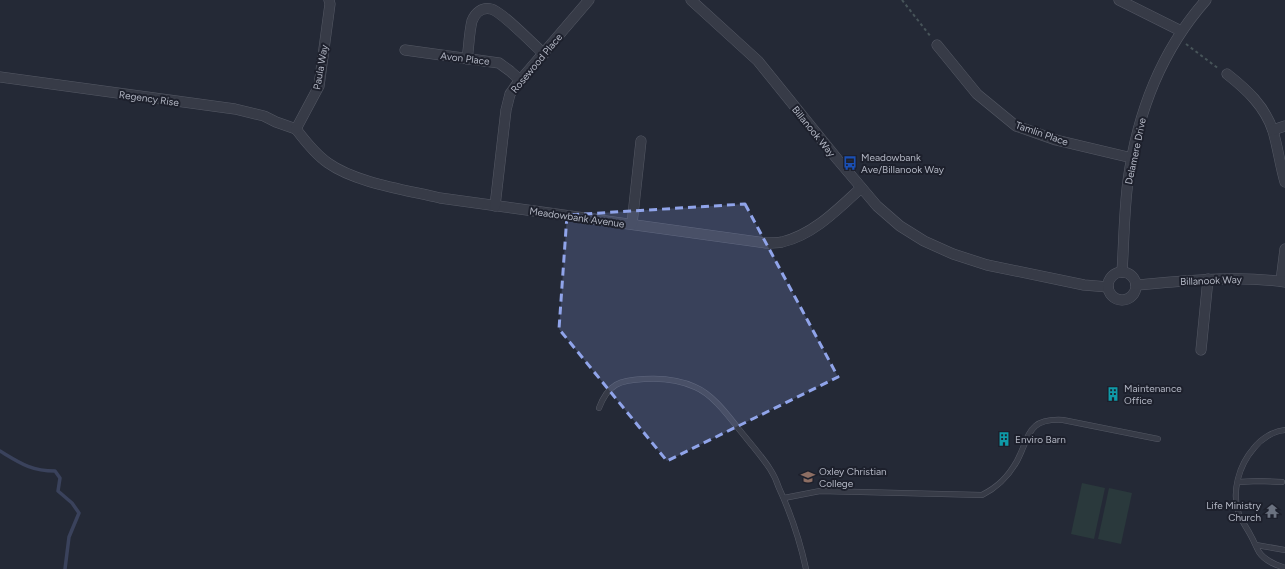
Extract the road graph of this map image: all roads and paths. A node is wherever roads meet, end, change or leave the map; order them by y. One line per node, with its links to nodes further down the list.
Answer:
1 (329, 0): 16 (street, Paula Way)
2 (589, 0): 10 (street, Rosewood Place)
3 (692, 0): 21 (street, Billanook Way)
4 (902, 0): 8 (path)
5 (1119, 0): 7 (street)
6 (1206, 0): 7 (street, Delamere Drive)
7 (1179, 34): 12 (path); 19 (street, Delamere Drive)
8 (937, 45): 19 (street, Tamlin Place)
9 (405, 50): 11 (street, Avon Place)
10 (544, 54): 11 (street); 14 (street, Rosewood Place)
11 (467, 59): 14 (street, Avon Place)
12 (1227, 74): 17 (street)
13 (0, 78): 16 (street, Regency Rise)
14 (520, 80): 22 (street, Rosewood Place)
15 (1285, 126): 17 (street)
16 (296, 129): 22 (street, Meadowbank Avenue)
17 (1273, 130): 20 (street)
18 (641, 141): 23 (street)
19 (1132, 158): 25 (street, Delamere Drive)
20 (1285, 182)
21 (861, 188): 23 (street, Meadowbank Avenue); 29 (street, Billanook Way)
22 (495, 206): 23 (street, Meadowbank Avenue)
23 (632, 224)
24 (1285, 249): 27 (street)
25 (1122, 272): 28 (street); 29 (street)
26 (1208, 279): 27 (street, Billanook Way); 28 (street, Billanook Way); 30 (street)
27 (1283, 282)
28 (1136, 284): 29 (street)
29 (1108, 287)
30 (1201, 350)
31 (600, 408): 36 (lane)
32 (1285, 430): 34 (lane)
33 (1158, 439): 36 (lane)
34 (1238, 482): 35 (lane); 37 (lane)
35 (1282, 482)
36 (784, 498): 40 (lane)
37 (1256, 545): 38 (lane); 39 (lane)
38 (1285, 550)
39 (1285, 568)
40 (806, 569)

